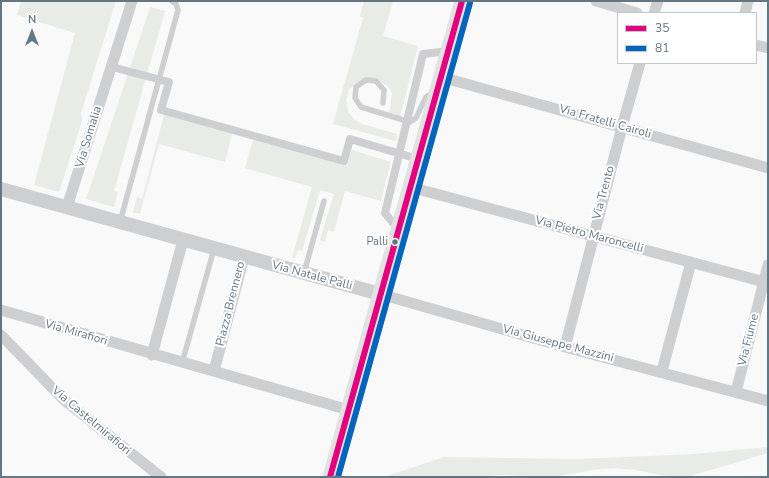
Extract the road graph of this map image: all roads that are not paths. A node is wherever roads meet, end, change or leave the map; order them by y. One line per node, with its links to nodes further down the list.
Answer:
1 (132, 1): 14 (street, Via Somalia)
2 (172, 1): 15 (lane)
3 (462, 1): 12 (main road)
4 (596, 1): 7 (street)
5 (658, 1): 8 (street)
6 (748, 1): 9 (street)
7 (634, 12)
8 (654, 12)
9 (745, 12)
10 (757, 45): 11 (street)
11 (768, 48)
12 (449, 50): 16 (main road); 18 (street)
13 (640, 64): 19 (street, Via Trento)
14 (112, 66): 15 (street); 26 (street, Via Somalia)
15 (160, 80): 20 (street); 27 (lane)
16 (439, 83): 18 (lane); 19 (street, Via Fratelli Cairoli); 21 (main road)
17 (382, 103): 18 (lane)
18 (407, 121): 20 (street)
19 (622, 127): 22 (street, Via Fratelli Cairoli); 29 (street, Via Trento)
20 (400, 154): 21 (street); 28 (street)
21 (418, 159): 23 (main road)
22 (768, 168)
23 (410, 187): 28 (main road); 29 (street, Via Pietro Maroncelli)
24 (1, 189): 26 (street)
25 (324, 201): 35 (lane)
26 (68, 207): 27 (street)
27 (120, 222): 30 (street)
28 (398, 230): 37 (main road)
29 (593, 236): 33 (street, Via Pietro Maroncelli); 40 (street, Via Trento)
30 (182, 240): 31 (street, Piazza Brennero); 41 (street)
31 (214, 249): 32 (street, Piazza Brennero); 42 (lane)
32 (244, 257): 35 (street, Via Natale Palli); 43 (street, Piazza Brennero)
33 (691, 262): 36 (street, Via Pietro Maroncelli); 44 (street)
34 (768, 265): 36 (street, Via Fiume)
35 (304, 273): 37 (street, Via Natale Palli)
36 (766, 282): 45 (street, Via Fiume)
37 (380, 294): 40 (street, Via Giuseppe Mazzini); 47 (main road)
38 (1, 310): 41 (street, Via Mirafiori)
39 (1, 335): 48 (street, Via Castelmirafiori)
40 (565, 347): 44 (street, Via Giuseppe Mazzini)
41 (152, 354): 42 (street)
42 (182, 363): 43 (street)
43 (214, 371): 47 (street)
44 (662, 372): 45 (street, Via Giuseppe Mazzini)
45 (736, 392): 46 (street, Via Giuseppe Mazzini)
46 (768, 401)
47 (349, 410): 49 (main road)
48 (161, 477)
49 (330, 477)

